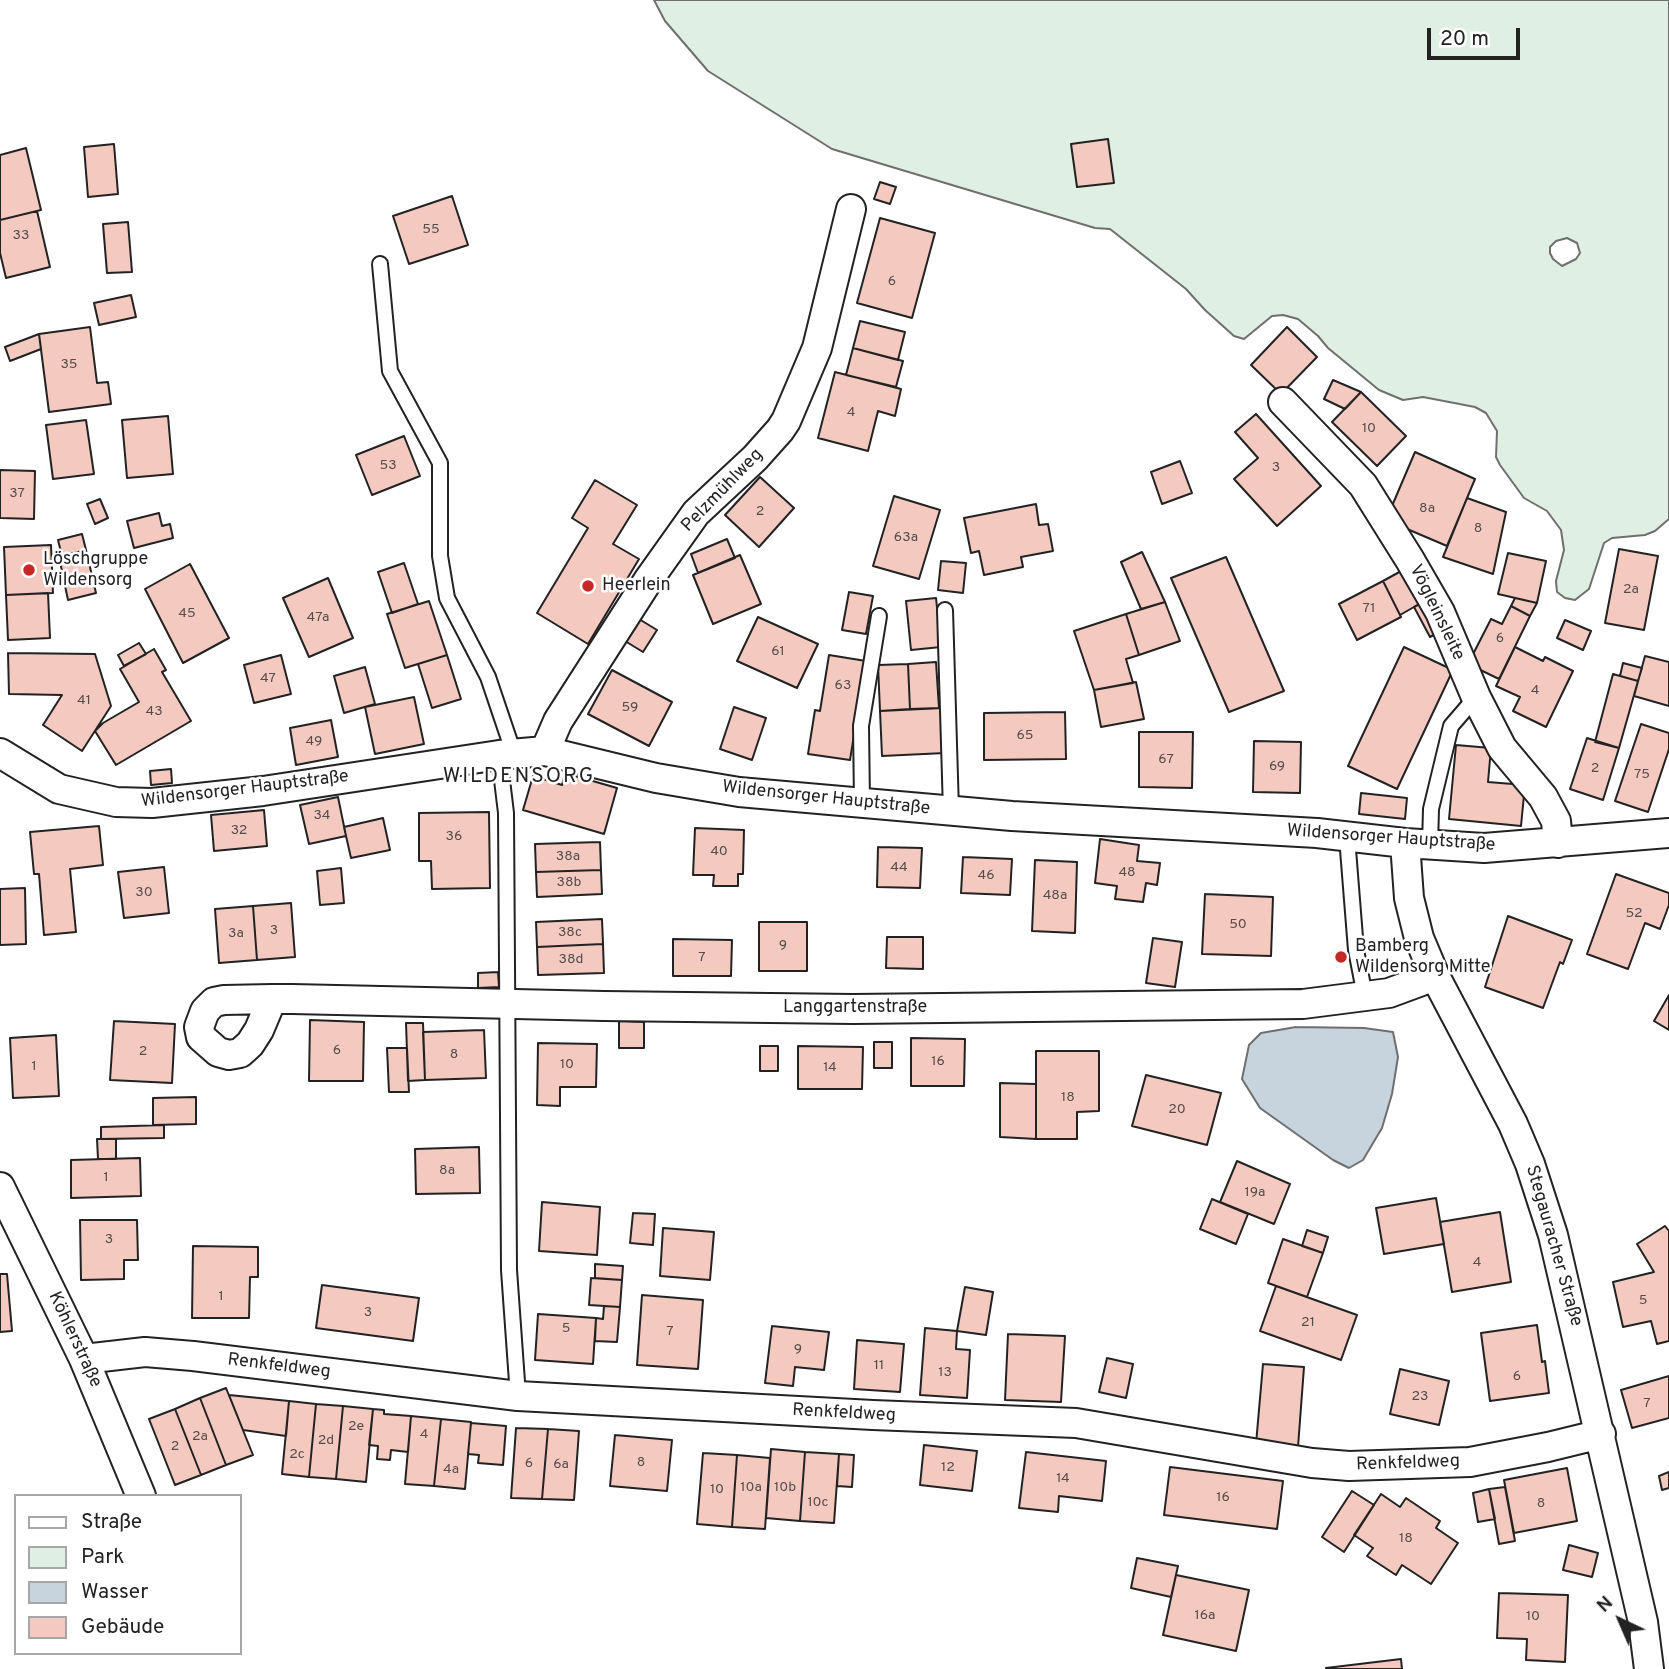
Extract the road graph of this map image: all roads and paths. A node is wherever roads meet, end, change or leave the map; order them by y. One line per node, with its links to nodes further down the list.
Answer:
1 (851, 209): 7 (street, Pelzmühlweg)
2 (380, 264): 8 (lane)
3 (1283, 402): 6 (street, Vögleinsleite)
4 (945, 610): 11 (lane)
5 (879, 616): 10 (lane)
6 (1476, 696): 14 (lane); 15 (street, Vögleinsleite)
7 (545, 751): 8 (street, Wildensorger Hauptstraße); 10 (street, Wildensorger Hauptstraße)
8 (506, 754): 9 (street, Wildensorger Hauptstraße); 19 (lane)
9 (2, 760)
10 (862, 803): 11 (street, Wildensorger Hauptstraße)
11 (951, 811): 13 (street, Wildensorger Hauptstraße)
12 (1669, 833): 15 (street, Wildensorger Hauptstraße)
13 (1347, 836): 14 (street, Wildensorger Hauptstraße); 17 (lane)
14 (1418, 844): 15 (street, Wildensorger Hauptstraße); 16 (street, Stegauracher Straße)
15 (1558, 844)
16 (1435, 976): 17 (street, Langgartenstraße); 23 (street, Stegauracher Straße)
17 (1365, 996): 19 (street, Langgartenstraße)
18 (272, 999): 19 (street, Langgartenstraße)
19 (507, 1004): 22 (lane)
20 (0, 1187): 21 (street, Köhlerstraße)
21 (84, 1359): 22 (street, Renkfeldweg); 24 (street, Köhlerstraße)
22 (518, 1395): 23 (street, Renkfeldweg)
23 (1601, 1434): 25 (street, Stegauracher Straße)
24 (140, 1494)
25 (1649, 1669)

